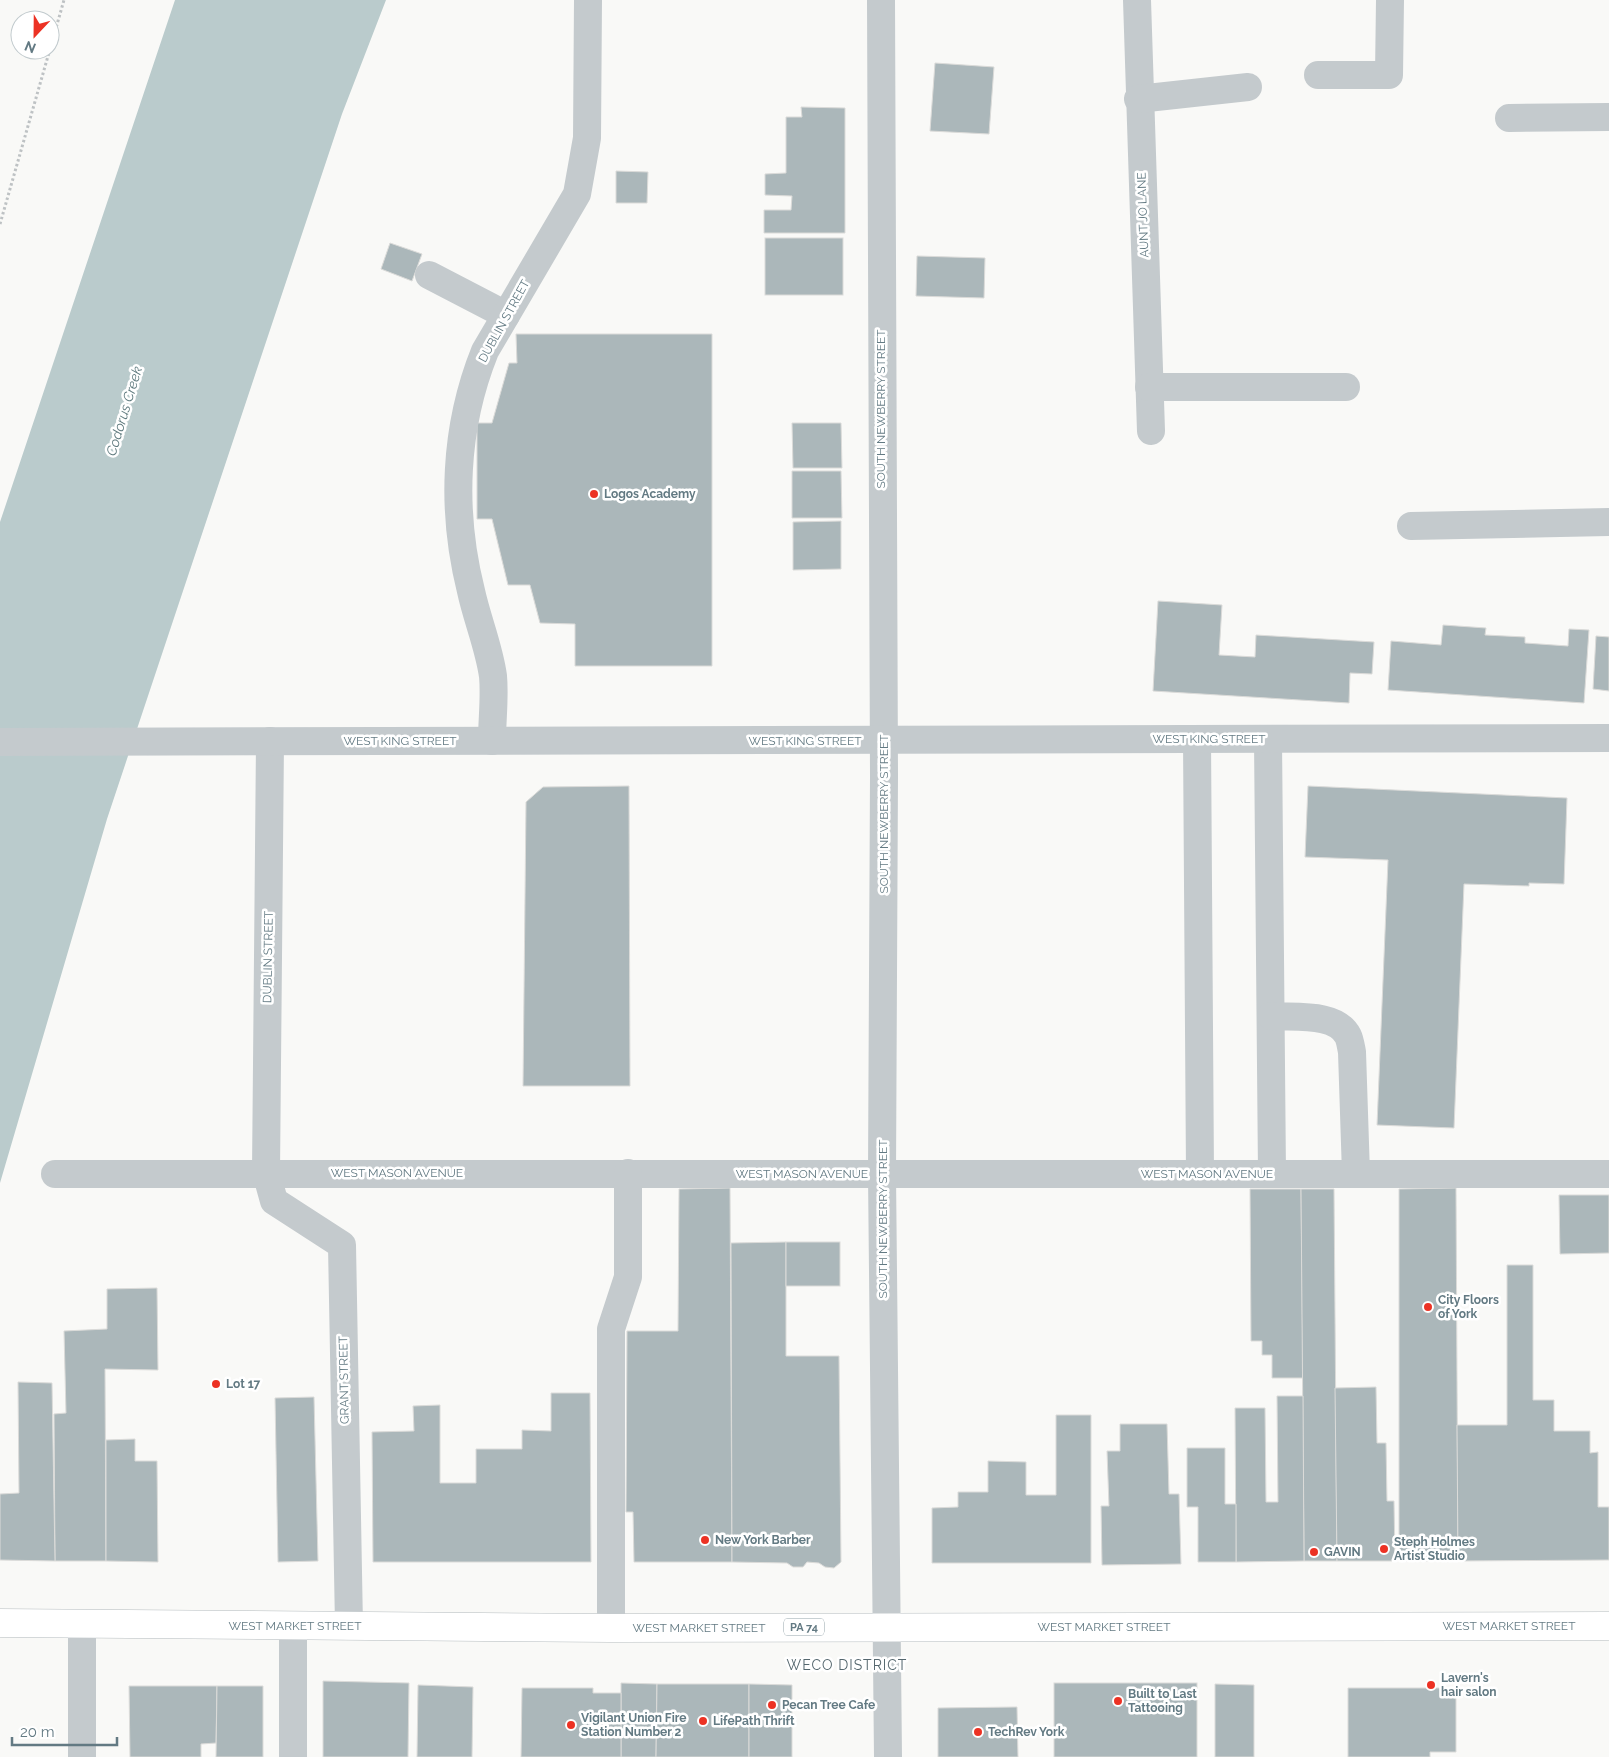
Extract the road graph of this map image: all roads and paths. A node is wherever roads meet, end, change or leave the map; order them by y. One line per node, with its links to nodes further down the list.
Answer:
1 (64, 0): 11 (path)
2 (588, 0): 13 (street, DUBLIN STREET)
3 (881, 0): 24 (street, SOUTH NEWBERRY STREET)
4 (1137, 0): 8 (street, AUNT JO LANE)
5 (1390, 0): 6 (street)
6 (1318, 75)
7 (1248, 87): 8 (street)
8 (1138, 99): 14 (street, AUNT JO LANE)
9 (1609, 117): 10 (street)
10 (1509, 118)
11 (0, 224)
12 (430, 275): 13 (street)
13 (506, 315): 23 (street, DUBLIN STREET)
14 (1149, 387): 15 (street); 16 (street, AUNT JO LANE)
15 (1346, 387)
16 (1151, 430)
17 (1609, 522): 18 (street)
18 (1412, 526)
19 (1609, 738): 21 (street, WEST KING STREET)
20 (1197, 739): 21 (street, WEST KING STREET); 24 (street, WEST KING STREET); 31 (street)
21 (1268, 739): 26 (street)
22 (270, 741): 23 (street, WEST KING STREET); 25 (street, WEST KING STREET); 27 (street, DUBLIN STREET)
23 (492, 741): 24 (street, WEST KING STREET)
24 (884, 741): 30 (street, SOUTH NEWBERRY STREET)
25 (0, 742)
26 (1271, 1016): 32 (street); 33 (street)
27 (266, 1172): 28 (street, WEST MASON AVENUE); 29 (street, WEST MASON AVENUE); 38 (street, GRANT STREET)
28 (628, 1173): 30 (street, WEST MASON AVENUE); 41 (street)
29 (56, 1174)
30 (882, 1174): 31 (street, WEST MASON AVENUE); 40 (street, SOUTH NEWBERRY STREET)
31 (1200, 1174): 32 (street, WEST MASON AVENUE)
32 (1272, 1174): 33 (street, WEST MASON AVENUE)
33 (1356, 1174): 34 (street, WEST MASON AVENUE)
34 (1609, 1174)
35 (0, 1623): 36 (main road, WEST MARKET STREET / PA 74)
36 (82, 1624): 37 (main road, WEST MARKET STREET / PA 74); 42 (street)
37 (294, 1626): 38 (main road, WEST MARKET STREET / PA 74); 43 (street)
38 (349, 1626): 41 (main road, WEST MARKET STREET / PA 74)
39 (1609, 1626): 40 (main road, WEST MARKET STREET / PA 74)
40 (887, 1627): 41 (main road, WEST MARKET STREET / PA 74); 44 (street, SOUTH NEWBERRY STREET)
41 (611, 1628)
42 (82, 1757)
43 (293, 1757)
44 (888, 1757)

